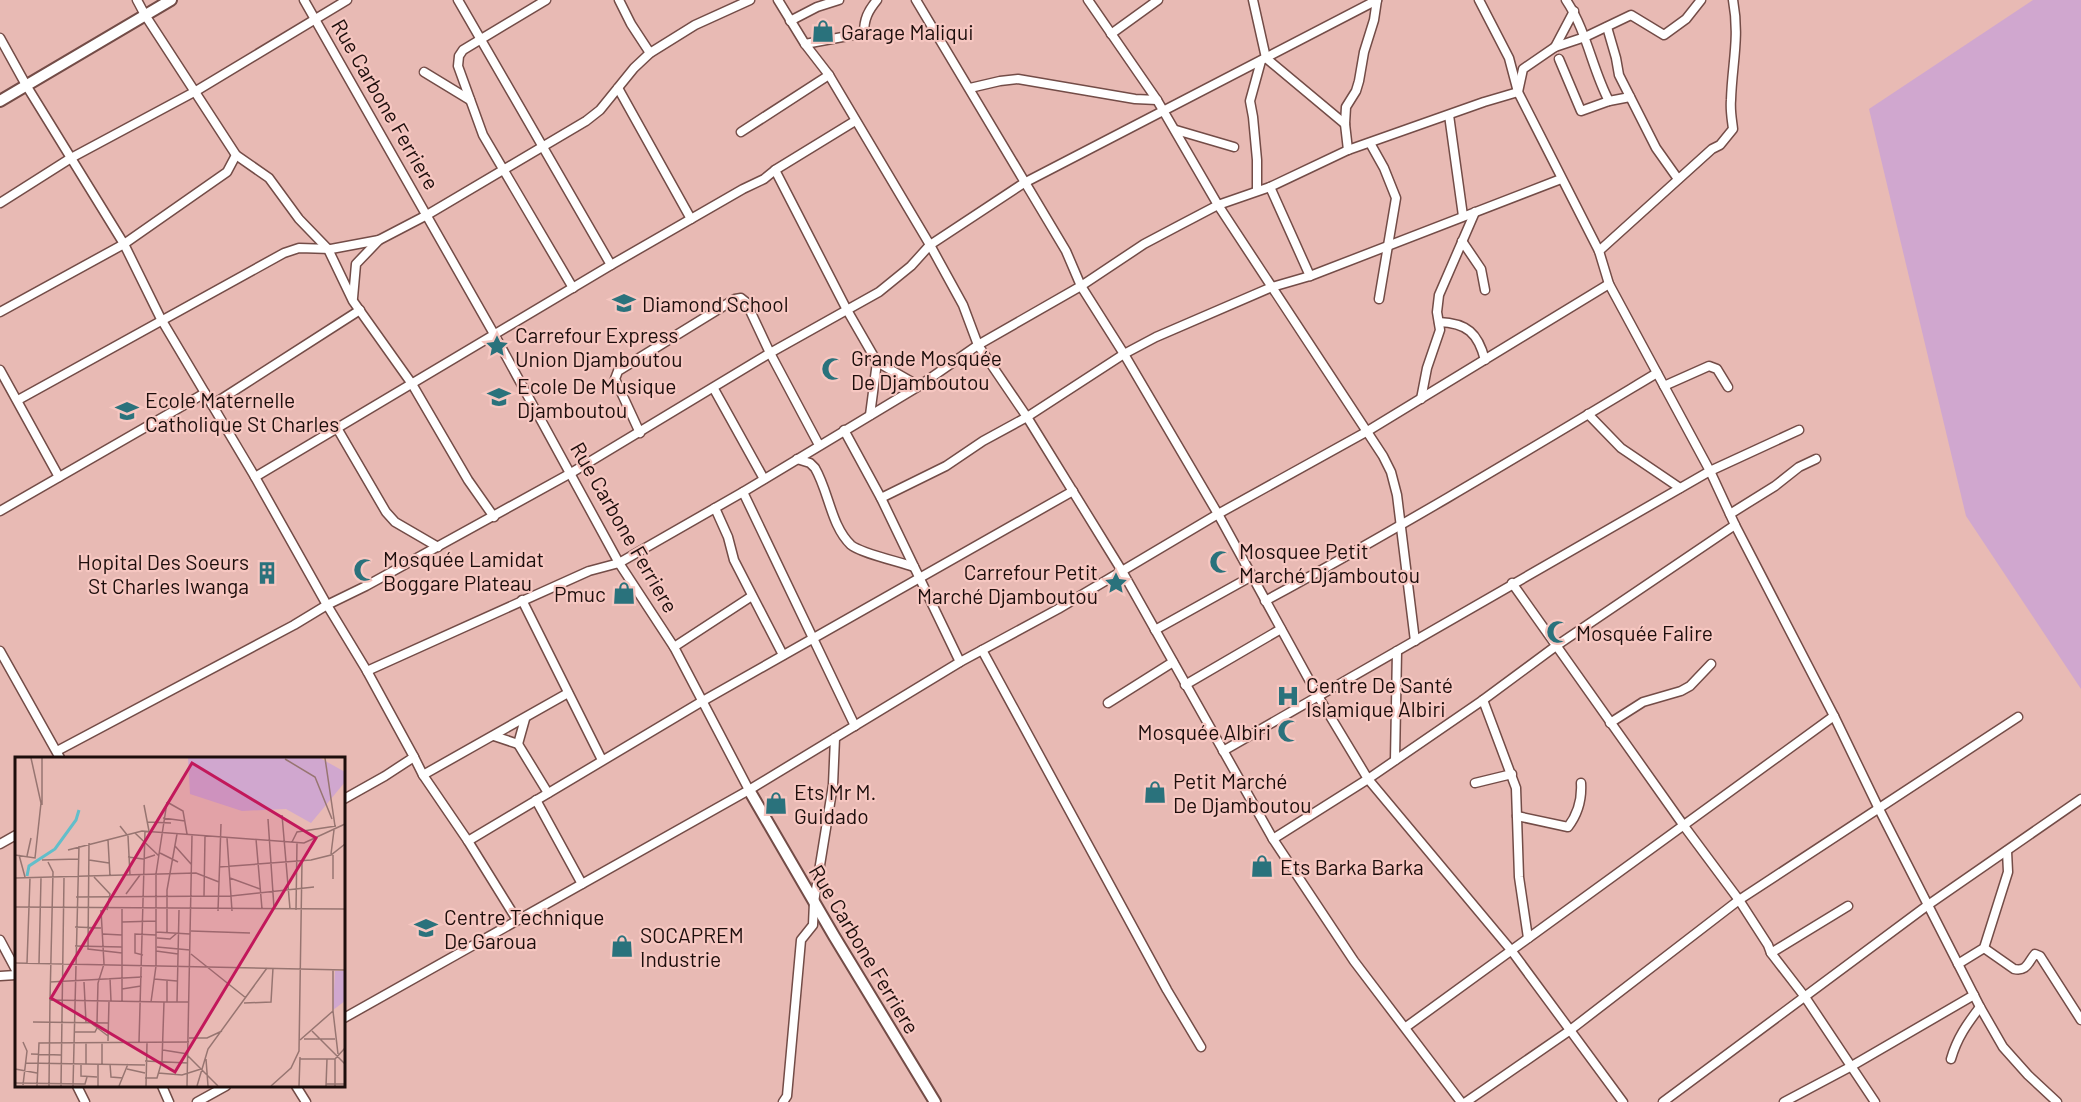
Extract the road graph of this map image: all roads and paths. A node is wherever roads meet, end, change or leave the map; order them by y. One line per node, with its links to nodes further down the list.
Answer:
1 (137, 0): 22 (street)
2 (171, 0): 22 (street)
3 (304, 0): 23 (street, Rue Carbone Ferriere)
4 (348, 0): 23 (street)
5 (458, 0): 29 (street)
6 (546, 0): 29 (street)
7 (619, 0): 32 (street)
8 (750, 0): 32 (street)
9 (778, 0): 24 (street)
10 (839, 0): 24 (street)
11 (877, 0): 30 (street)
12 (916, 0): 39 (street)
13 (1088, 0): 26 (street)
14 (1158, 0): 26 (street)
15 (1253, 0): 34 (street)
16 (1377, 0): 34 (street); 50 (street)
17 (1479, 0): 41 (street)
18 (1566, 0): 21 (street)
19 (1701, 0): 25 (street)
20 (1733, 0): 62 (street)
21 (1574, 11): 27 (street); 31 (street)
22 (145, 15): 37 (street); 40 (street)
23 (315, 18): 40 (street); 69 (street, Rue Carbone Ferriere)
24 (790, 21): 30 (street)
25 (1607, 27): 27 (street); 42 (street)
26 (1111, 34): 43 (street)
27 (1585, 37): 31 (street); 46 (street)
28 (0, 38): 37 (street)
29 (480, 39): 45 (street); 54 (street)
30 (806, 45): 36 (street)
31 (1555, 47): 41 (street)
32 (650, 53): 38 (street)
33 (1559, 59): 46 (street)
34 (1263, 60): 47 (street); 50 (street); 65 (street)
35 (424, 72): 45 (street)
36 (829, 75): 49 (street); 52 (street)
37 (26, 85): 44 (street); 58 (street)
38 (618, 88): 54 (street); 71 (street)
39 (970, 88): 43 (street); 63 (street)
40 (196, 91): 57 (street); 58 (street)
41 (1518, 92): 48 (street); 61 (street)
42 (1630, 97): 46 (street); 62 (street)
43 (1157, 100): 47 (street)
44 (0, 101)
45 (470, 101): 59 (street)
46 (1609, 101)
47 (1163, 112): 51 (street); 63 (street)
48 (1449, 115): 53 (street); 70 (street)
49 (855, 121): 60 (street); 75 (street)
50 (1345, 124): 56 (street)
51 (1176, 130): 55 (street); 67 (street)
52 (741, 132)
53 (1370, 143): 56 (street); 76 (street)
54 (543, 147): 59 (street); 79 (street)
55 (1234, 147)
56 (1348, 150): 64 (street)
57 (236, 155): 74 (street); 77 (street)
58 (71, 158): 66 (street); 74 (street)
59 (504, 170): 69 (street); 84 (street)
60 (775, 170): 71 (street); 89 (street)
61 (1561, 179): 68 (street); 78 (street)
62 (1678, 179): 78 (street)
63 (1024, 183): 75 (street); 82 (street)
64 (1270, 187): 65 (street); 80 (street)
65 (1257, 190): 67 (street)
66 (0, 203)
67 (1218, 205): 82 (street); 83 (street)
68 (1475, 212): 70 (street); 73 (street)
69 (427, 215): 72 (street); 93 (street, Rue Carbone Ferriere)
70 (1463, 216): 76 (street)
71 (691, 219): 79 (street)
72 (379, 240): 77 (street); 87 (street)
73 (1462, 241): 85 (street); 92 (street)
74 (124, 243): 90 (street); 91 (street)
75 (930, 245): 89 (street); 94 (street)
76 (1386, 246): 80 (street); 86 (street)
77 (328, 249): 87 (street); 91 (street)
78 (1599, 251): 81 (street)
79 (611, 265): 84 (street)
80 (1310, 276): 83 (street)
81 (1609, 284): 97 (street); 100 (street)
82 (1081, 286): 94 (street); 96 (street)
83 (1272, 287): 96 (street); 116 (street)
84 (573, 288): 93 (street)
85 (1485, 290)
86 (1379, 299)
87 (353, 301): 88 (street)
88 (360, 310): 101 (street); 109 (street)
89 (847, 310): 95 (street); 98 (street)
90 (0, 312)
91 (161, 320): 106 (street); 108 (street)
92 (1439, 322): 97 (street); 107 (street)
93 (494, 334): 101 (street); 122 (street, Rue Carbone Ferriere)
94 (978, 345): 102 (street); 112 (street)
95 (770, 353): 105 (street); 117 (street); 118 (street)
96 (1124, 354): 112 (street); 132 (street)
97 (1485, 360): 107 (street)
98 (877, 362): 102 (street); 111 (street)
99 (0, 370): 108 (street)
100 (1657, 373): 103 (street); 110 (street)
101 (412, 384): 113 (street); 134 (street)
102 (919, 386): 111 (street)
103 (1664, 386): 104 (street); 121 (street)
104 (1728, 387)
105 (714, 389): 117 (street); 125 (street)
106 (205, 393): 109 (street); 123 (street)
107 (1421, 399): 116 (street)
108 (18, 400): 123 (street)
109 (212, 405): 124 (street)
110 (1588, 414): 126 (street); 135 (street)
111 (870, 415): 114 (street)
112 (1027, 417): 127 (street); 129 (street)
113 (337, 428): 124 (street); 137 (street)
114 (844, 430): 118 (street); 129 (street)
115 (1799, 430): 121 (street)
116 (1366, 432): 132 (street); 135 (street)
117 (640, 433): 122 (street)
118 (819, 445): 119 (street)
119 (797, 459): 125 (street); 139 (street)
120 (1816, 459): 133 (street)
121 (1710, 471): 126 (street); 133 (street)
122 (571, 473): 134 (street); 138 (street, Rue Carbone Ferriere)
123 (59, 477): 131 (street)
124 (255, 477): 147 (street)
125 (764, 479): 128 (street)
126 (1680, 488): 143 (street)
127 (1073, 491): 140 (street); 142 (street)
128 (743, 492): 130 (street); 150 (street)
129 (881, 498): 139 (street)
130 (715, 508): 138 (street); 144 (street)
131 (0, 511)
132 (1218, 514): 140 (street); 141 (street)
133 (1730, 514): 136 (street)
134 (494, 517): 137 (street)
135 (1401, 524): 146 (street); 151 (street)
136 (1735, 525): 152 (street); 168 (street)
137 (438, 547): 147 (street)
138 (619, 563): 145 (street); 153 (street, Rue Carbone Ferriere)
139 (914, 567): 142 (street)
140 (1122, 571): 149 (street); 154 (street)
141 (1252, 576): 146 (street); 149 (street)
142 (920, 578): 150 (street); 158 (street)
143 (1512, 583): 151 (street); 152 (street)
144 (752, 596): 153 (street); 157 (street)
145 (522, 600): 161 (street); 163 (street)
146 (1265, 601): 148 (street)
147 (327, 605): 161 (street); 177 (street)
148 (1281, 629): 162 (street); 164 (street)
149 (1155, 630): 159 (street)
150 (813, 638): 157 (street); 172 (street)
151 (1415, 641): 156 (street)
152 (1557, 646): 165 (street); 171 (street)
153 (674, 647): 166 (street, Rue Carbone Ferriere)
154 (982, 650): 158 (street); 221 (street)
155 (0, 651): 177 (street)
156 (1397, 651): 164 (street); 180 (street)
157 (783, 655): 166 (street)
158 (960, 662): 172 (street)
159 (1173, 662): 162 (street); 167 (street)
160 (1711, 664): 171 (street)
161 (367, 671): 178 (street)
162 (1185, 684): 176 (street)
163 (568, 693): 170 (street); 179 (street)
164 (1318, 696): 176 (street); 183 (street)
165 (1483, 700): 180 (street); 181 (street)
166 (701, 702): 179 (street); 186 (street, Rue Carbone Ferriere)
167 (1108, 703)
168 (1834, 716): 191 (street); 193 (street)
169 (2018, 717): 191 (street)
170 (525, 719): 173 (street); 175 (street)
171 (1610, 723): 193 (street)
172 (855, 726): 174 (street)
173 (494, 736): 175 (street); 182 (street)
174 (835, 738): 186 (street); 201 (street)
175 (518, 744): 187 (street)
176 (1223, 751): 195 (street)
177 (59, 755)
178 (414, 757): 182 (street); 188 (street)
179 (602, 760): 187 (street)
180 (1395, 760): 183 (street)
181 (1512, 774): 184 (street); 192 (street)
182 (423, 775): 196 (street)
183 (1368, 779): 195 (street); 208 (street)
184 (1474, 783)
185 (1581, 783): 192 (street)
186 (749, 790): 199 (street); 201 (street, Rue Carbone Ferriere)
187 (548, 793): 190 (street)
188 (345, 798)
189 (2081, 799): 198 (street)
190 (536, 800): 196 (street); 199 (street)
191 (1878, 809): 200 (street); 202 (street)
192 (1517, 816): 205 (street)
193 (1684, 826): 200 (street); 205 (street)
194 (15, 836): 197 (street)
195 (1273, 839): 219 (street)
196 (468, 841): 204 (street)
197 (0, 844)
198 (2007, 850): 202 (street); 207 (street)
199 (582, 884): 204 (street)
200 (1739, 900): 209 (street); 220 (street)
201 (814, 902): 232 (street); 233 (street, Rue Carbone Ferriere)
202 (1928, 905): 210 (street); 215 (street)
203 (1848, 906): 209 (street)
204 (517, 920): 217 (street)
205 (1528, 938): 208 (street)
206 (0, 940): 211 (street)
207 (1984, 948): 210 (street); 218 (street)
208 (1511, 950): 219 (street); 220 (street)
209 (1771, 953): 215 (street)
210 (1958, 964): 214 (street)
211 (15, 967)
212 (15, 975): 213 (street)
213 (0, 976)
214 (1974, 995): 216 (street); 223 (street)
215 (1805, 997): 223 (street); 236 (street)
216 (1980, 1007): 222 (street); 239 (street)
217 (345, 1017)
218 (2081, 1020)
219 (1406, 1027): 234 (street)
220 (1569, 1031): 234 (street); 235 (street)
221 (1201, 1047)
222 (1951, 1059)
223 (1850, 1066): 237 (street); 238 (street)
224 (78, 1087): 228 (street)
225 (162, 1087): 229 (street)
226 (224, 1087): 230 (street)
227 (297, 1087): 231 (street)
228 (85, 1102)
229 (169, 1102)
230 (197, 1102)
231 (306, 1102)
232 (783, 1102)
233 (935, 1102)
234 (1463, 1102)
235 (1623, 1102)
236 (1663, 1102)
237 (1784, 1102)
238 (1873, 1102)
239 (2057, 1102)

